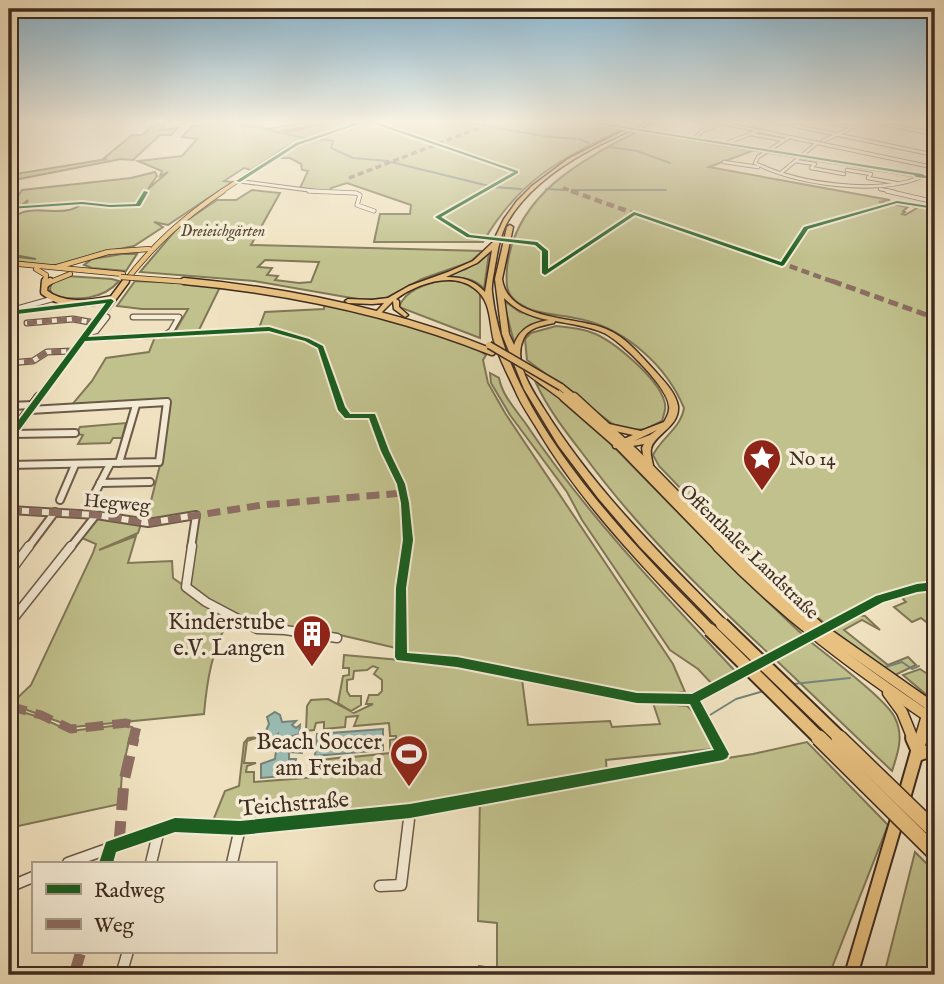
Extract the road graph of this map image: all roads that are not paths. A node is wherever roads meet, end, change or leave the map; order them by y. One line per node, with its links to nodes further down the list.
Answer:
1 (260, 167): 13 (main road)
2 (561, 167): 24 (highway)
3 (567, 167): 34 (highway)
4 (760, 167): 11 (street)
5 (788, 167): 11 (street)
6 (812, 167): 12 (street)
7 (850, 167): 10 (street)
8 (866, 167): 14 (street)
9 (933, 167): 14 (street)
10 (847, 170): 12 (street); 19 (street)
11 (782, 172): 17 (street)
12 (844, 174): 17 (street)
13 (248, 175): 16 (main road); 18 (street)
14 (919, 176): 15 (street); 19 (street)
15 (935, 179)
16 (237, 182): 18 (street); 21 (main road)
17 (837, 182): 20 (street)
18 (249, 183): 21 (street); 23 (street)
19 (902, 184): 20 (street)
20 (878, 187): 22 (street)
21 (227, 188): 25 (main road)
22 (935, 202)
23 (374, 211)
24 (496, 240): 41 (highway); 42 (highway)
25 (156, 242): 26 (main road); 27 (main road)
26 (134, 249): 27 (main road); 28 (main road)
27 (148, 251): 30 (main road); 36 (main road)
28 (43, 268): 29 (main road); 30 (main road)
29 (36, 269): 31 (main road); 35 (main road)
30 (96, 272): 32 (main road)
31 (86, 274): 32 (main road); 35 (main road)
32 (122, 275): 33 (main road, bridge)
33 (136, 276): 40 (main road); 46 (main road)
34 (497, 280): 53 (highway); 58 (highway)
35 (44, 288): 37 (main road); 43 (street)
36 (121, 288): 38 (main road); 39 (main road)
37 (52, 299): 39 (main road); 43 (street); 45 (street)
38 (113, 299): 39 (main road); 44 (main road)
39 (95, 300): 44 (main road)
40 (348, 301): 41 (highway); 46 (main road)
41 (392, 301): 42 (highway); 46 (highway); 48 (highway)
42 (490, 302): 85 (highway)
43 (32, 304): 45 (street)
44 (107, 306): 52 (main road)
45 (18, 310): 47 (street)
46 (381, 310): 48 (main road); 55 (main road)
47 (9, 311)
48 (405, 315): 55 (main road)
49 (107, 317): 54 (street)
50 (133, 317): 54 (street)
51 (27, 323): 52 (street)
52 (95, 323): 54 (main road)
53 (584, 324): 58 (highway); 63 (highway)
54 (85, 336): 56 (main road)
55 (473, 341): 59 (main road, bridge)
56 (74, 351): 57 (street); 62 (main road)
57 (9, 363)
58 (516, 364): 85 (highway)
59 (558, 388): 64 (main road); 69 (main road)
60 (136, 405): 62 (street); 70 (street); 70 (street)
61 (9, 406): 62 (street)
62 (32, 407): 67 (main road)
63 (668, 422): 66 (highway); 68 (highway)
64 (609, 427): 66 (highway); 69 (main road)
65 (75, 433): 67 (street)
66 (642, 433): 69 (highway)
67 (10, 436)
68 (651, 440): 69 (highway); 74 (highway)
69 (623, 444): 74 (main road, Offenthaler Landstraße); 84 (main road, Offenthaler Landstraße)
70 (119, 463): 71 (street)
71 (110, 464): 73 (street); 76 (street)
72 (9, 465): 73 (street)
73 (75, 465): 78 (street)
74 (648, 465): 84 (main road, Offenthaler Landstraße)
75 (150, 482): 76 (street)
76 (100, 483): 77 (street)
77 (94, 495)
78 (60, 500)
79 (9, 510): 80 (street, Hegweg)
80 (55, 512): 81 (street, Hegweg); 82 (street)
81 (96, 515): 83 (street); 86 (street, Hegweg)
82 (9, 573)
83 (9, 624)
84 (809, 626): 87 (main road, Offenthaler Landstraße); 88 (main road, Offenthaler Landstraße)
85 (716, 627): 95 (highway, bridge); 96 (highway, bridge)
86 (337, 638)
87 (881, 685): 88 (main road, Offenthaler Landstraße); 90 (main road)
88 (932, 713): 90 (main road)
89 (935, 749): 90 (main road)
90 (917, 752): 105 (main road)
91 (482, 797): 92 (street, Teichstraße)
92 (410, 811): 93 (street, Teichstraße); 101 (street)
93 (240, 828): 94 (street, Teichstraße); 99 (street, Teichstraße)
94 (159, 830): 97 (street, Teichstraße); 98 (street)
95 (935, 831)
96 (935, 853)
97 (71, 862)
98 (151, 862)
99 (232, 862)
100 (32, 877): 102 (street)
101 (380, 886)
102 (9, 887)
103 (127, 953): 104 (street)
104 (121, 975)
105 (850, 975)

